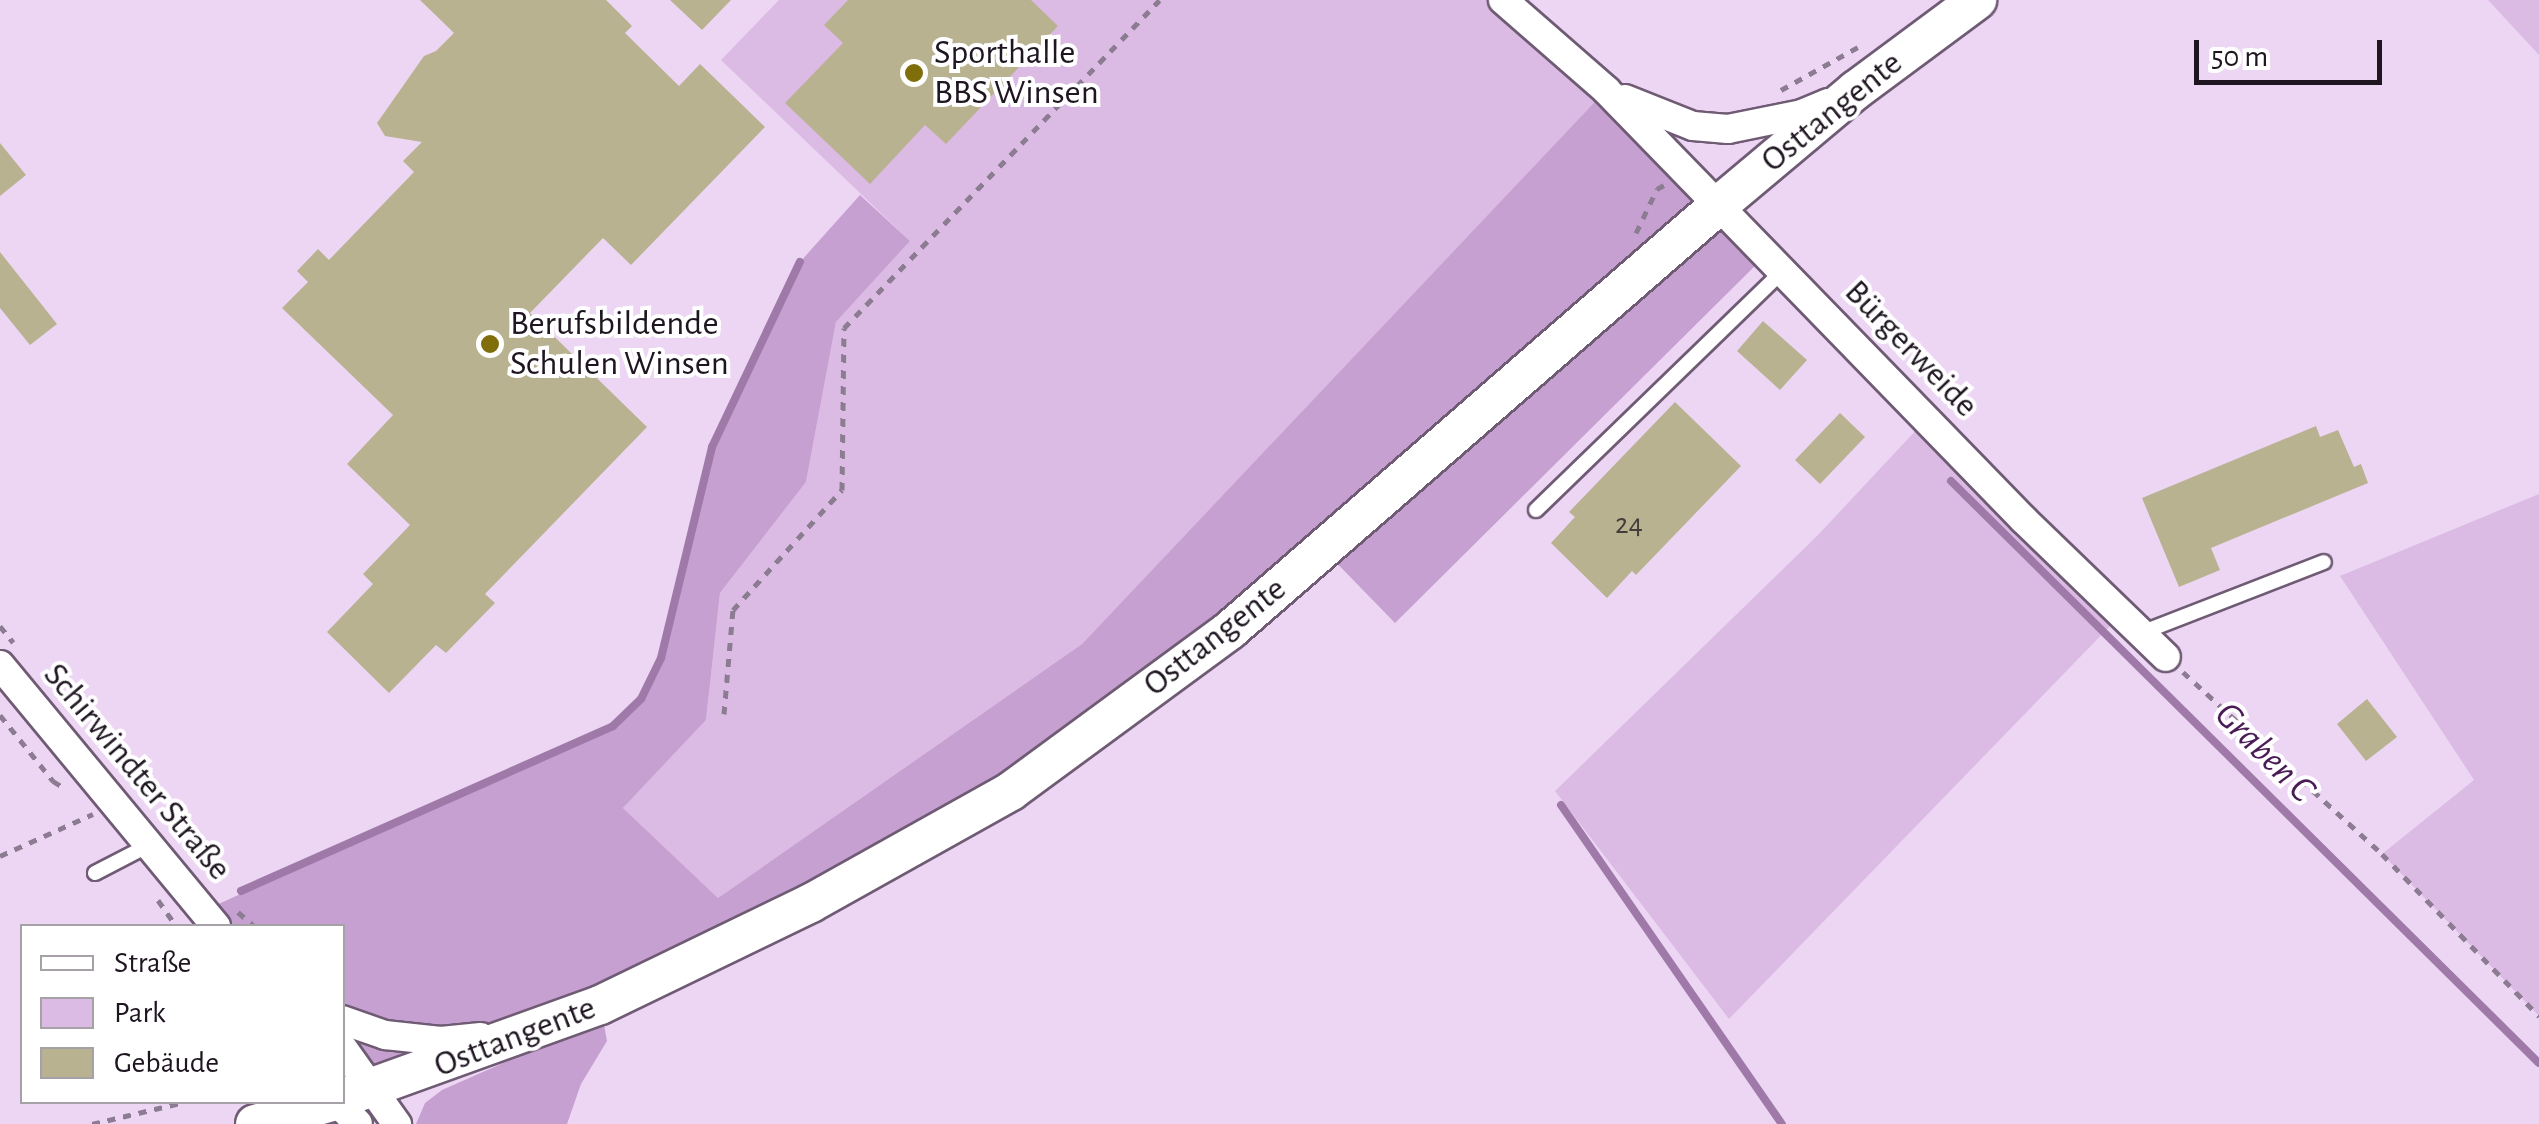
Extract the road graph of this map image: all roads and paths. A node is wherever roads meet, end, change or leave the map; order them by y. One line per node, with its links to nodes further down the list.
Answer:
1 (1160, 0): 17 (path)
2 (1503, 0): 5 (street, Bürgerweide)
3 (1978, 0): 6 (main road, Osttangente)
4 (1870, 39): 7 (path)
5 (1606, 90): 6 (street, Bürgerweide); 8 (street, Bürgerweide)
6 (1856, 90): 9 (main road, Osttangente)
7 (1779, 91)
8 (1686, 169): 9 (street, Bürgerweide); 10 (path)
9 (1720, 204): 11 (street, Bürgerweide); 25 (main road, Osttangente)
10 (1635, 234)
11 (1784, 270): 12 (lane); 14 (street, Bürgerweide)
12 (1536, 510)
13 (2324, 562): 14 (lane)
14 (2142, 633): 15 (street, Bürgerweide)
15 (2166, 656): 23 (path)
16 (0, 665): 18 (street, Schirwindter Straße)
17 (724, 714)
18 (113, 805): 19 (street, Schirwindter Straße); 20 (path)
19 (147, 846): 21 (lane); 22 (street, Schirwindter Straße)
20 (0, 856)
21 (95, 873)
22 (214, 924)
23 (2539, 1016)
24 (345, 1021): 25 (street)
25 (537, 1031): 26 (main road, Osttangente)
26 (346, 1098): 31 (street); 32 (street)
27 (176, 1104): 29 (path)
28 (325, 1104): 30 (main road, Osttangente)
29 (92, 1124)
30 (254, 1124)
31 (358, 1124)
32 (397, 1124)

